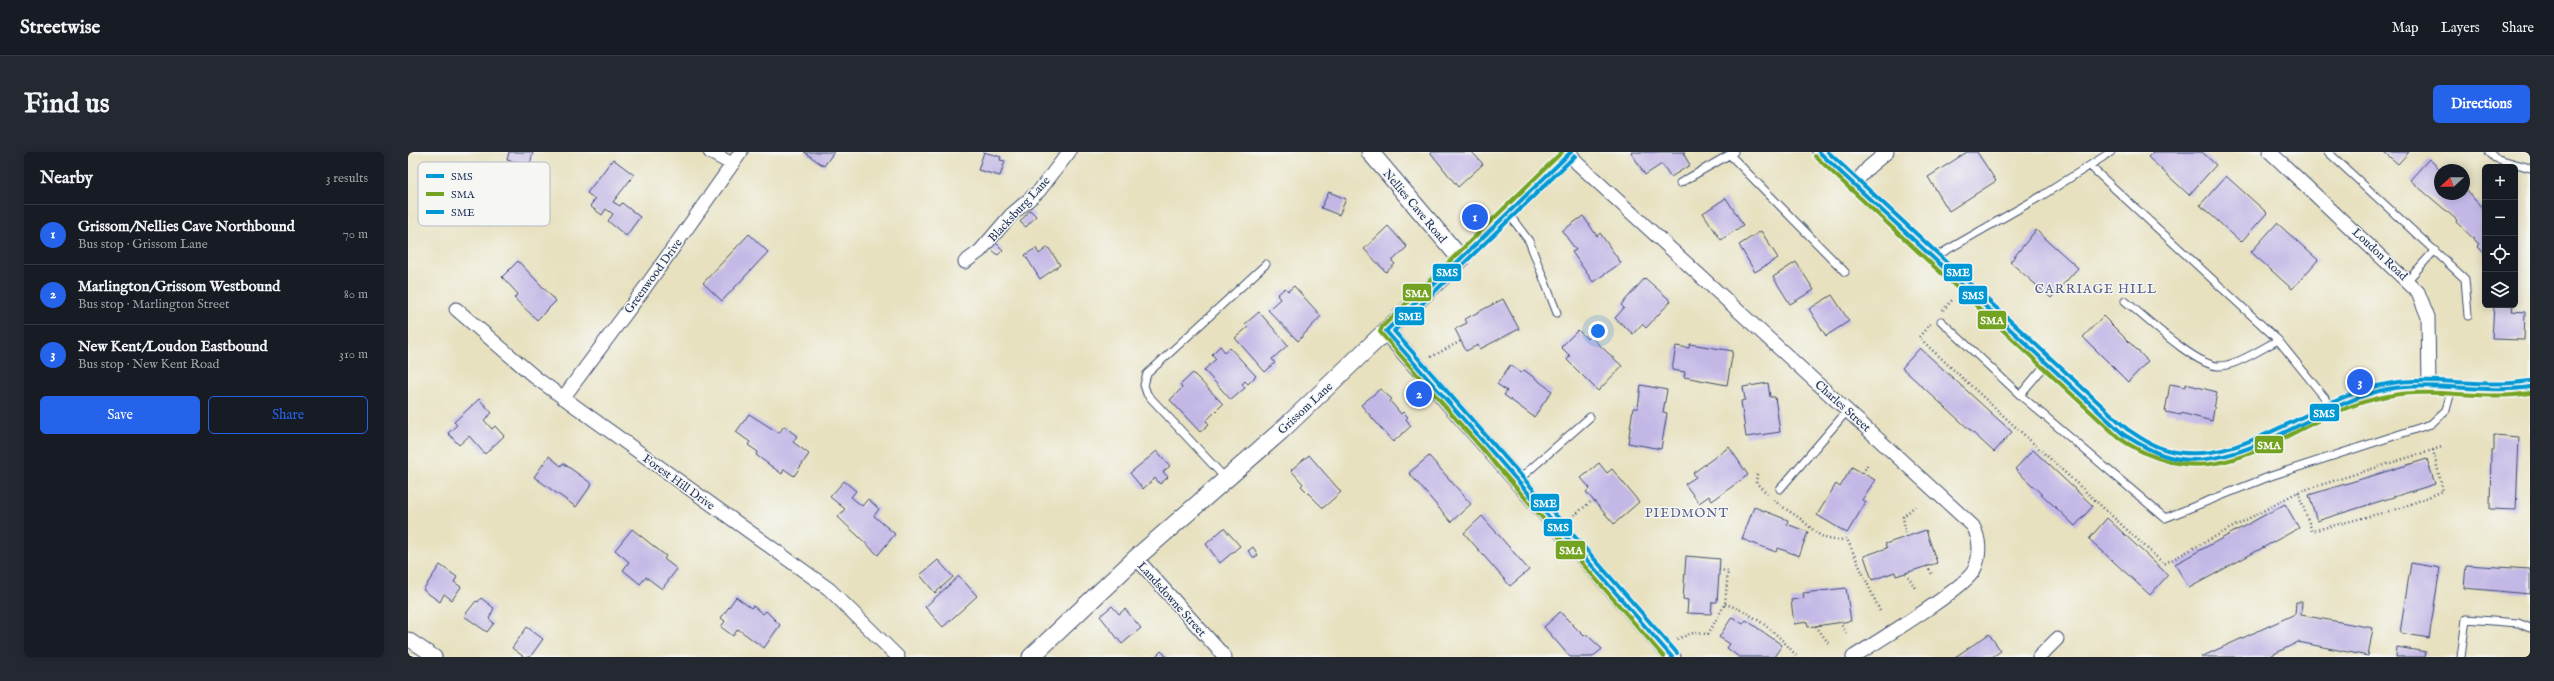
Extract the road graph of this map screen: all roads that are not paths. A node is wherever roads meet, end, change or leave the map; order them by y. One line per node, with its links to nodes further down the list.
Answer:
1 (710, 152): 13 (street)
2 (741, 152): 13 (street, Greenwood Drive)
3 (1069, 152): 22 (street, Blacksburg Lane)
4 (1370, 152): 21 (street, Nellies Cave Road)
5 (1571, 152): 18 (street, Grissom Lane); 40 (street, Charles Street)
6 (1819, 152): 17 (street)
7 (1887, 152): 17 (street)
8 (2111, 152): 14 (lane)
9 (2270, 152): 25 (street, Loudon Road)
10 (2328, 152): 19 (lane)
11 (2489, 152): 15 (lane)
12 (1732, 153): 16 (lane); 24 (lane)
13 (732, 164): 38 (street, Greenwood Drive)
14 (2090, 166): 20 (lane); 32 (lane)
15 (2530, 168)
16 (1680, 183)
17 (1854, 184): 20 (street)
18 (1508, 213): 21 (street, Grissom Lane); 28 (lane)
19 (2435, 250): 25 (lane); 29 (lane)
20 (1933, 258): 33 (street)
21 (1461, 260): 31 (street, Grissom Lane)
22 (965, 262)
23 (1266, 264): 42 (lane)
24 (1845, 272)
25 (2408, 280): 34 (street, Loudon Road)
26 (2125, 301): 32 (lane)
27 (456, 310): 38 (street, Forest Hill Drive)
28 (1557, 313)
29 (2468, 316)
30 (1941, 321): 37 (lane)
31 (1386, 331): 42 (street, Grissom Lane); 43 (street)
32 (2278, 340): 39 (lane)
33 (2047, 363): 37 (lane); 39 (street)
34 (2429, 387): 36 (street); 39 (street)
35 (2530, 387): 36 (street)
36 (2452, 388): 37 (lane)
37 (2020, 395)
38 (563, 398): 50 (street, Forest Hill Drive)
39 (2333, 408)
40 (1848, 410): 44 (lane); 54 (street, Charles Street)
41 (1590, 417): 43 (lane)
42 (1226, 480): 45 (street, Grissom Lane)
43 (1516, 481): 53 (street)
44 (1780, 489)
45 (1136, 558): 51 (street, Grissom Lane); 52 (street, Landsdowne Street)
46 (2530, 628): 56 (lane)
47 (408, 639): 49 (street)
48 (2057, 639): 55 (street)
49 (435, 657)
50 (898, 657)
51 (1031, 657)
52 (1225, 657)
53 (1672, 657)
54 (1853, 657)
55 (2040, 657)
56 (2461, 657)

